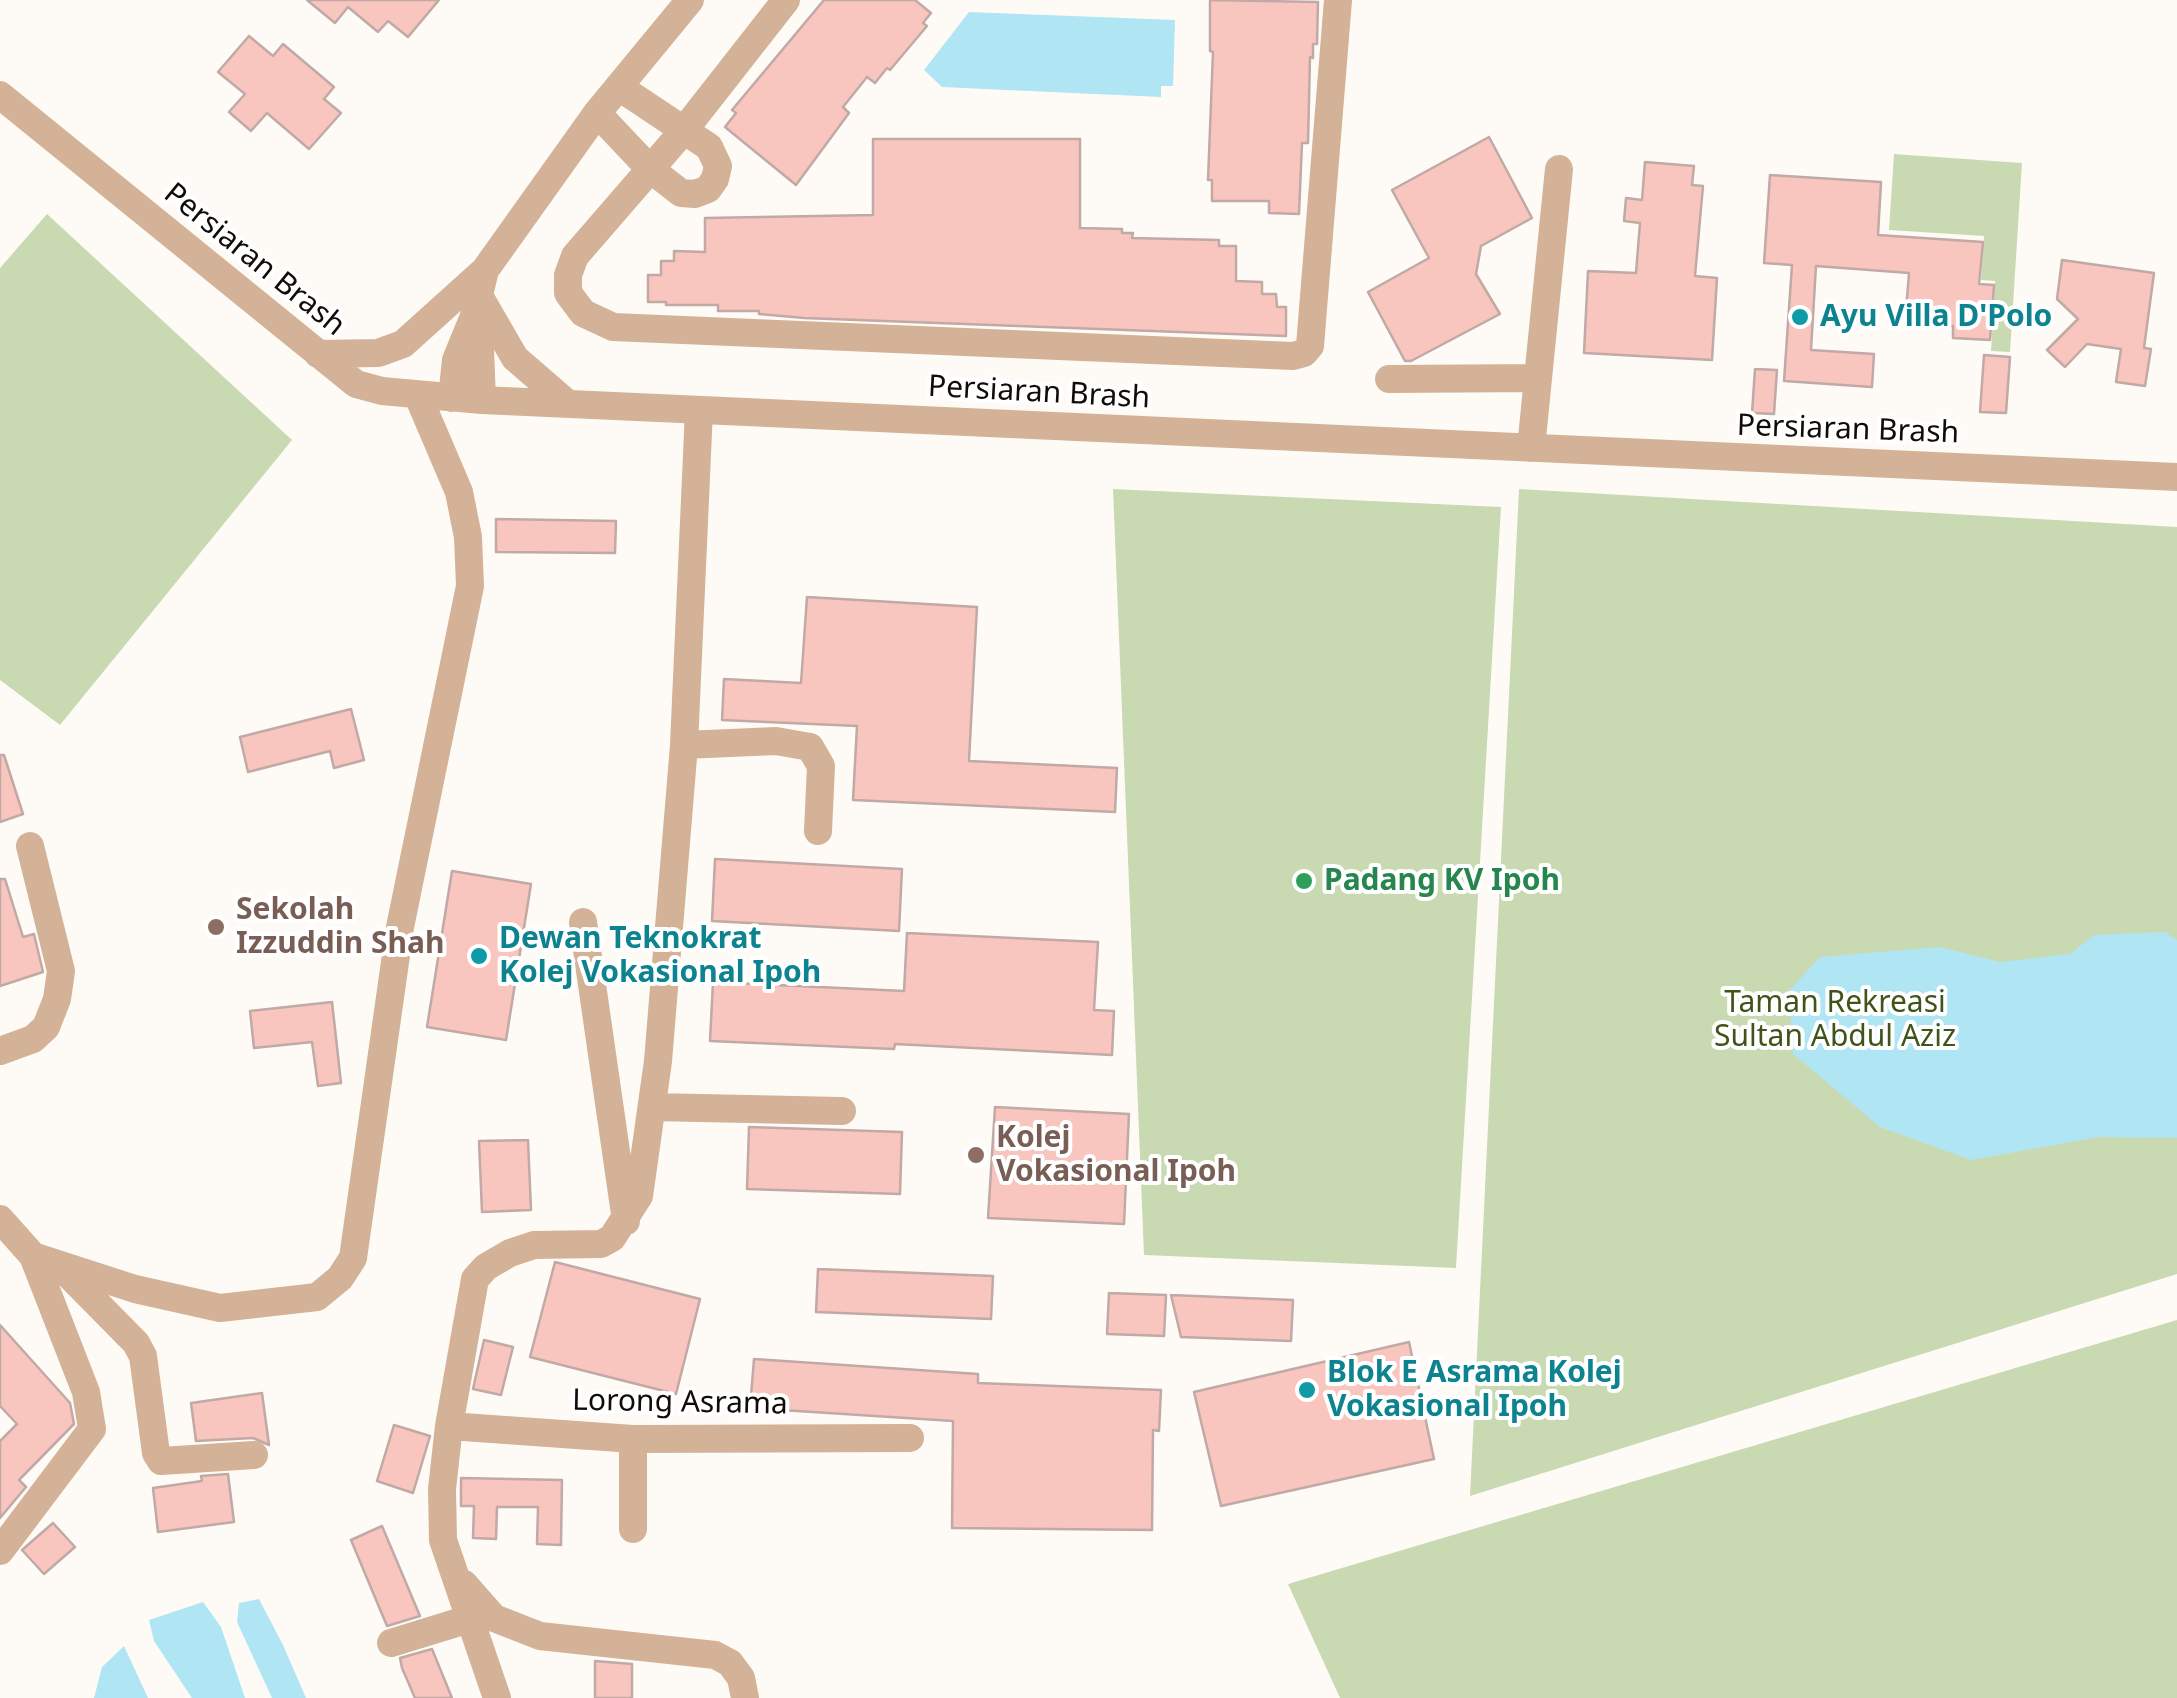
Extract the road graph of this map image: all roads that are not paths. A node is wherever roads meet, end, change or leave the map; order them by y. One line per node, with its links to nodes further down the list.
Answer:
1 (690, 0): 4 (street)
2 (786, 0): 7 (street)
3 (1338, 0): 8 (street)
4 (619, 87): 6 (street); 7 (street)
5 (0, 96): 11 (street, Persiaran Brash)
6 (597, 114): 8 (street); 10 (street)
7 (685, 128): 8 (street); 8 (street)
8 (649, 168)
9 (1560, 169): 12 (street)
10 (479, 294): 11 (street); 15 (street); 16 (street); 17 (street)
11 (318, 354): 14 (street, Persiaran Brash)
12 (1538, 378): 13 (street); 19 (street)
13 (1390, 379)
14 (418, 396): 15 (street, Persiaran Brash); 30 (street)
15 (452, 398): 16 (street, Persiaran Brash)
16 (482, 400): 17 (street, Persiaran Brash)
17 (568, 403): 18 (street, Persiaran Brash)
18 (699, 410): 19 (street, Persiaran Brash); 21 (street)
19 (1532, 448): 20 (street, Persiaran Brash)
20 (2177, 477)
21 (684, 745): 22 (street); 26 (street)
22 (818, 831)
23 (30, 846): 25 (street)
24 (583, 922): 29 (street)
25 (0, 1051)
26 (653, 1107): 27 (street); 29 (street)
27 (842, 1112)
28 (0, 1219): 30 (street)
29 (626, 1221): 31 (street)
30 (45, 1260): 34 (street); 36 (street)
31 (449, 1426): 32 (street, Lorong Asrama); 37 (street)
32 (633, 1438): 33 (street, Lorong Asrama); 35 (street)
33 (910, 1438)
34 (254, 1455)
35 (633, 1529)
36 (0, 1551)
37 (454, 1572): 38 (street); 41 (street)
38 (470, 1619): 39 (street); 40 (street)
39 (391, 1643)
40 (497, 1698)
41 (745, 1698)

